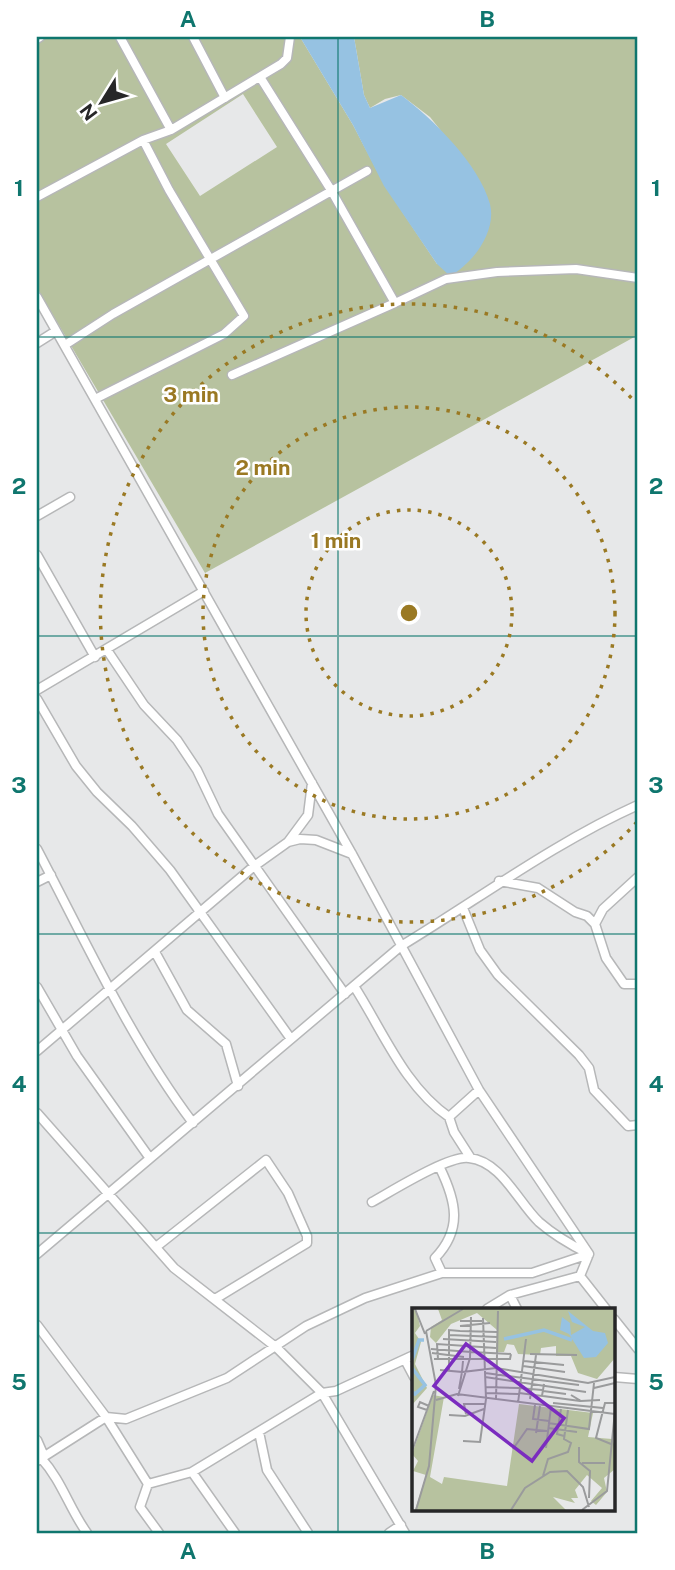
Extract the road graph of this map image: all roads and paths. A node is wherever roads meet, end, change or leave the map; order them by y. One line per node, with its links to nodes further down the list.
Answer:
1 (120, 37): 6 (street)
2 (193, 37): 5 (street)
3 (290, 37): 4 (street)
4 (260, 77): 5 (street); 9 (street)
5 (225, 98): 6 (street)
6 (171, 130): 7 (street)
7 (144, 140): 10 (street); 11 (street)
8 (367, 171): 9 (street)
9 (331, 190): 11 (street); 14 (street)
10 (37, 197)
11 (211, 261): 17 (street); 19 (street)
12 (638, 278): 14 (street)
13 (37, 297): 15 (street)
14 (396, 303): 18 (street)
15 (56, 331): 16 (street); 17 (street)
16 (37, 343)
17 (65, 345): 19 (street)
18 (232, 375)
19 (95, 399): 23 (street)
20 (70, 497): 21 (street)
21 (37, 516)
22 (37, 555): 25 (street)
23 (204, 590): 24 (street); 28 (street)
24 (107, 650): 25 (street); 33 (street)
25 (95, 657): 26 (street)
26 (37, 689)
27 (37, 699): 39 (street)
28 (312, 783): 30 (street); 32 (street)
29 (638, 805): 36 (street)
30 (288, 842): 32 (street); 33 (street)
31 (37, 849): 34 (street)
32 (352, 854): 41 (street)
33 (253, 867): 39 (street); 47 (street)
34 (51, 875): 37 (street); 46 (street)
35 (638, 877): 40 (street)
36 (499, 881): 38 (street); 40 (street)
37 (37, 882)
38 (463, 908): 41 (street); 56 (street)
39 (202, 910): 42 (street); 49 (street)
40 (594, 925): 43 (street)
41 (401, 946): 44 (street); 52 (street)
42 (155, 952): 46 (street); 51 (street)
43 (638, 984)
44 (354, 986): 47 (street); 54 (street)
45 (37, 987): 48 (street)
46 (110, 989): 48 (street); 55 (street)
47 (345, 994): 49 (street)
48 (61, 1030): 50 (street); 57 (street)
49 (291, 1039): 51 (street)
50 (37, 1051)
51 (238, 1086): 55 (street)
52 (479, 1090): 54 (street); 64 (street)
53 (37, 1113): 60 (street)
54 (449, 1118): 58 (street)
55 (193, 1123): 57 (street)
56 (638, 1125)
57 (149, 1157): 60 (street)
58 (470, 1157): 59 (street); 64 (street)
59 (440, 1168): 61 (street); 65 (street)
60 (107, 1193): 62 (street); 63 (street)
61 (372, 1202)
62 (156, 1247): 68 (street); 68 (street)
63 (37, 1254)
64 (589, 1254): 65 (street); 66 (street)
65 (442, 1273): 74 (street)
66 (580, 1276): 67 (street); 71 (street)
67 (510, 1295): 69 (street); 70 (street)
68 (215, 1299): 74 (street)
69 (489, 1308)
70 (516, 1308)
71 (605, 1308)
72 (616, 1322): 75 (street)
73 (37, 1325): 82 (street)
74 (277, 1348): 81 (street); 82 (street)
75 (638, 1349)
76 (412, 1356): 77 (street)
77 (405, 1360): 78 (street); 81 (street)
78 (412, 1373)
79 (616, 1377): 80 (street)
80 (638, 1379)
81 (322, 1393): 83 (street); 88 (street)
82 (106, 1417): 85 (street); 87 (street)
83 (259, 1432): 86 (street); 92 (street)
84 (37, 1440): 85 (street)
85 (41, 1458): 89 (street)
86 (192, 1472): 87 (street); 91 (street)
87 (148, 1484): 90 (street)
88 (403, 1529): 93 (street)
89 (87, 1533)
90 (159, 1533)
91 (235, 1533)
92 (307, 1533)
93 (389, 1533)

